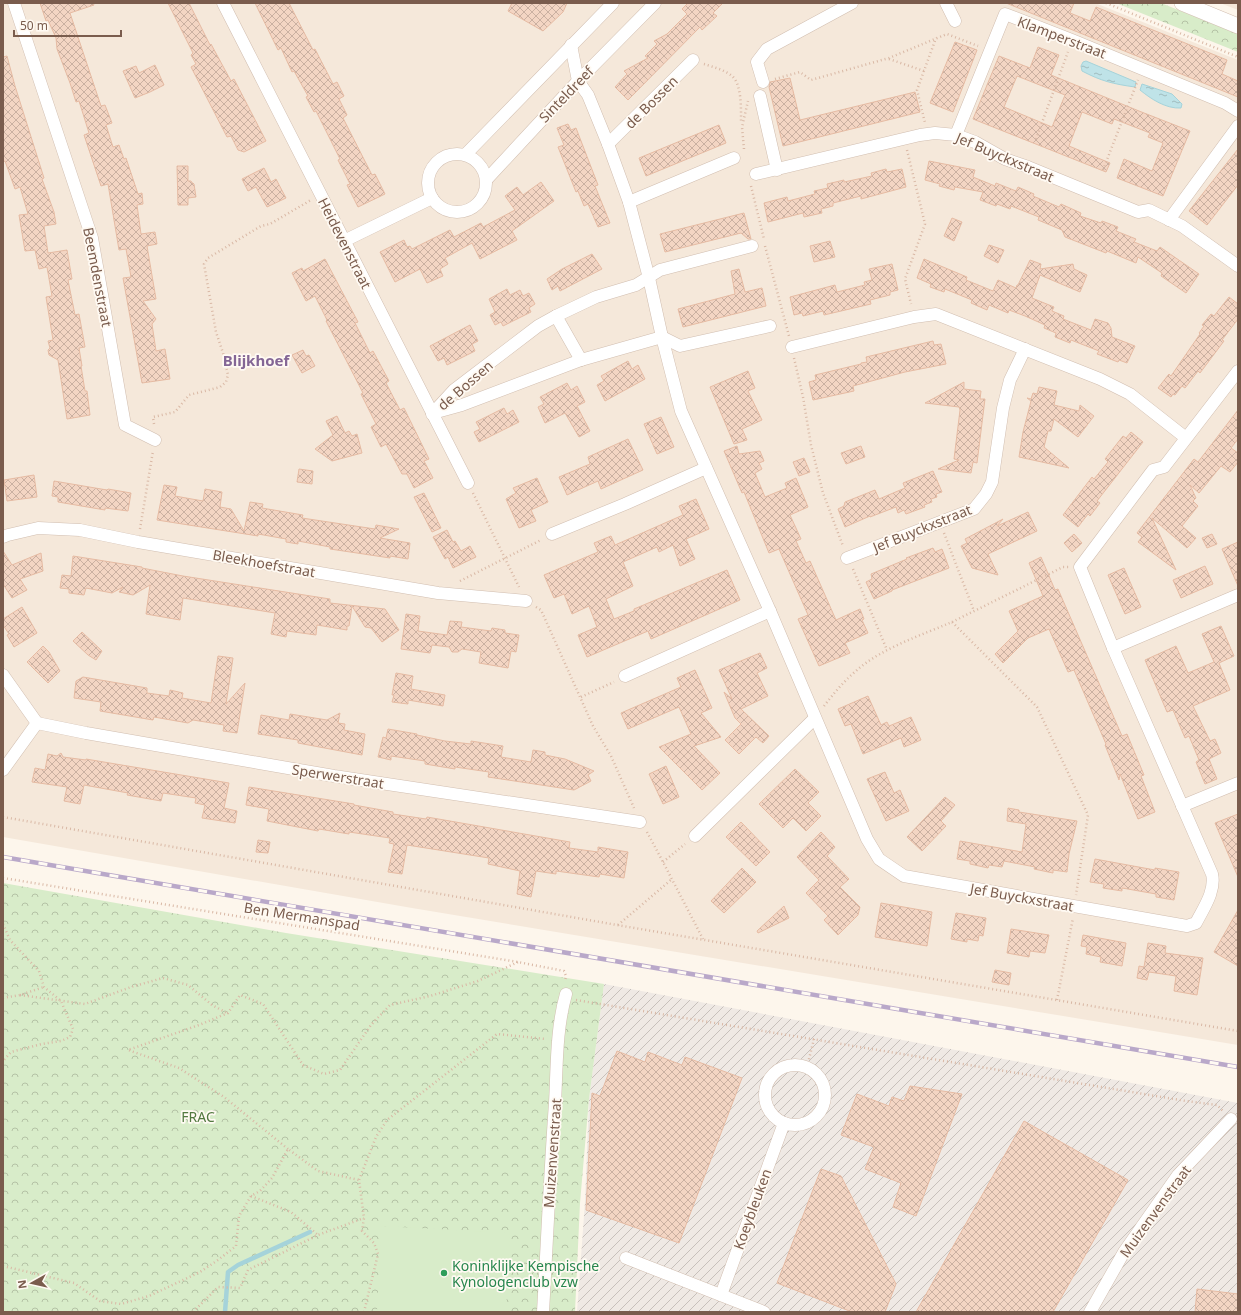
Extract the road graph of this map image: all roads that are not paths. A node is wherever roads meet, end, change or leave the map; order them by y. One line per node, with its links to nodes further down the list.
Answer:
1 (14, 3): 40 (street, Beemdenstraat)
2 (223, 3): 27 (street, Heidevenstraat)
3 (613, 3): 10 (street)
4 (852, 3): 13 (street)
5 (946, 3): 8 (street)
6 (1182, 3): 9 (street)
7 (647, 6): 12 (street, Sinteldreef)
8 (955, 21)
9 (1238, 26)
10 (571, 45): 12 (street); 19 (street)
11 (693, 60): 18 (street, de Bossen)
12 (578, 81): 18 (street, de Bossen); 23 (street, Sinteldreef)
13 (763, 82)
14 (760, 96): 21 (street)
15 (1238, 111): 17 (street, Klamperstraat)
16 (1238, 126): 26 (street)
17 (956, 135): 21 (street, Jef Buyckxstraat); 26 (street, Jef Buyckxstraat)
18 (608, 144): 25 (street, de Bossen)
19 (466, 154): 23 (street); 24 (street)
20 (734, 158): 25 (street)
21 (777, 170): 22 (street, Jef Buyckxstraat)
22 (753, 178)
23 (487, 179): 24 (street, Sinteldreef)
24 (432, 198): 27 (street)
25 (629, 202): 30 (street, de Bossen)
26 (1169, 220): 29 (street, Jef Buyckxstraat)
27 (344, 241): 38 (street, Heidevenstraat)
28 (752, 246): 30 (street, de Bossen)
29 (1238, 266)
30 (649, 278): 31 (street, de Bossen); 33 (street, de Bossen)
31 (556, 316): 36 (street); 38 (street, de Bossen)
32 (770, 326): 33 (street)
33 (662, 337): 36 (street, de Bossen); 41 (street, Jef Buyckxstraat)
34 (792, 347): 35 (street)
35 (1025, 349): 39 (street); 45 (street, Jef Buyckxstraat)
36 (581, 360): 38 (street, de Bossen)
37 (1238, 371): 39 (street)
38 (432, 414): 42 (street, Heidevenstraat)
39 (1186, 438): 49 (street, Jef Buyckxstraat)
40 (155, 440)
41 (706, 468): 43 (street); 48 (street, Jef Buyckxstraat)
42 (468, 483)
43 (552, 534)
44 (3, 537): 47 (street, Bleekhoefstraat)
45 (847, 558)
46 (1238, 595): 49 (street)
47 (526, 601)
48 (770, 611): 51 (street); 52 (street, Jef Buyckxstraat)
49 (1113, 648): 56 (street, Jef Buyckxstraat)
50 (3, 675): 53 (street)
51 (625, 676)
52 (815, 718): 56 (street, Jef Buyckxstraat); 58 (street)
53 (37, 723): 54 (street); 57 (street, Sperwerstraat)
54 (3, 770)
55 (1238, 783): 56 (street)
56 (1182, 806)
57 (640, 822)
58 (695, 836)
59 (570, 997): 64 (street, Muizenvenstraat)
60 (1231, 1119): 66 (street, Muizenvenstraat)
61 (784, 1123): 61 (street); 63 (street, Koeybleuken)
62 (626, 1258): 63 (street)
63 (721, 1295): 65 (street)
64 (543, 1312)
65 (764, 1312)
66 (1090, 1312)

